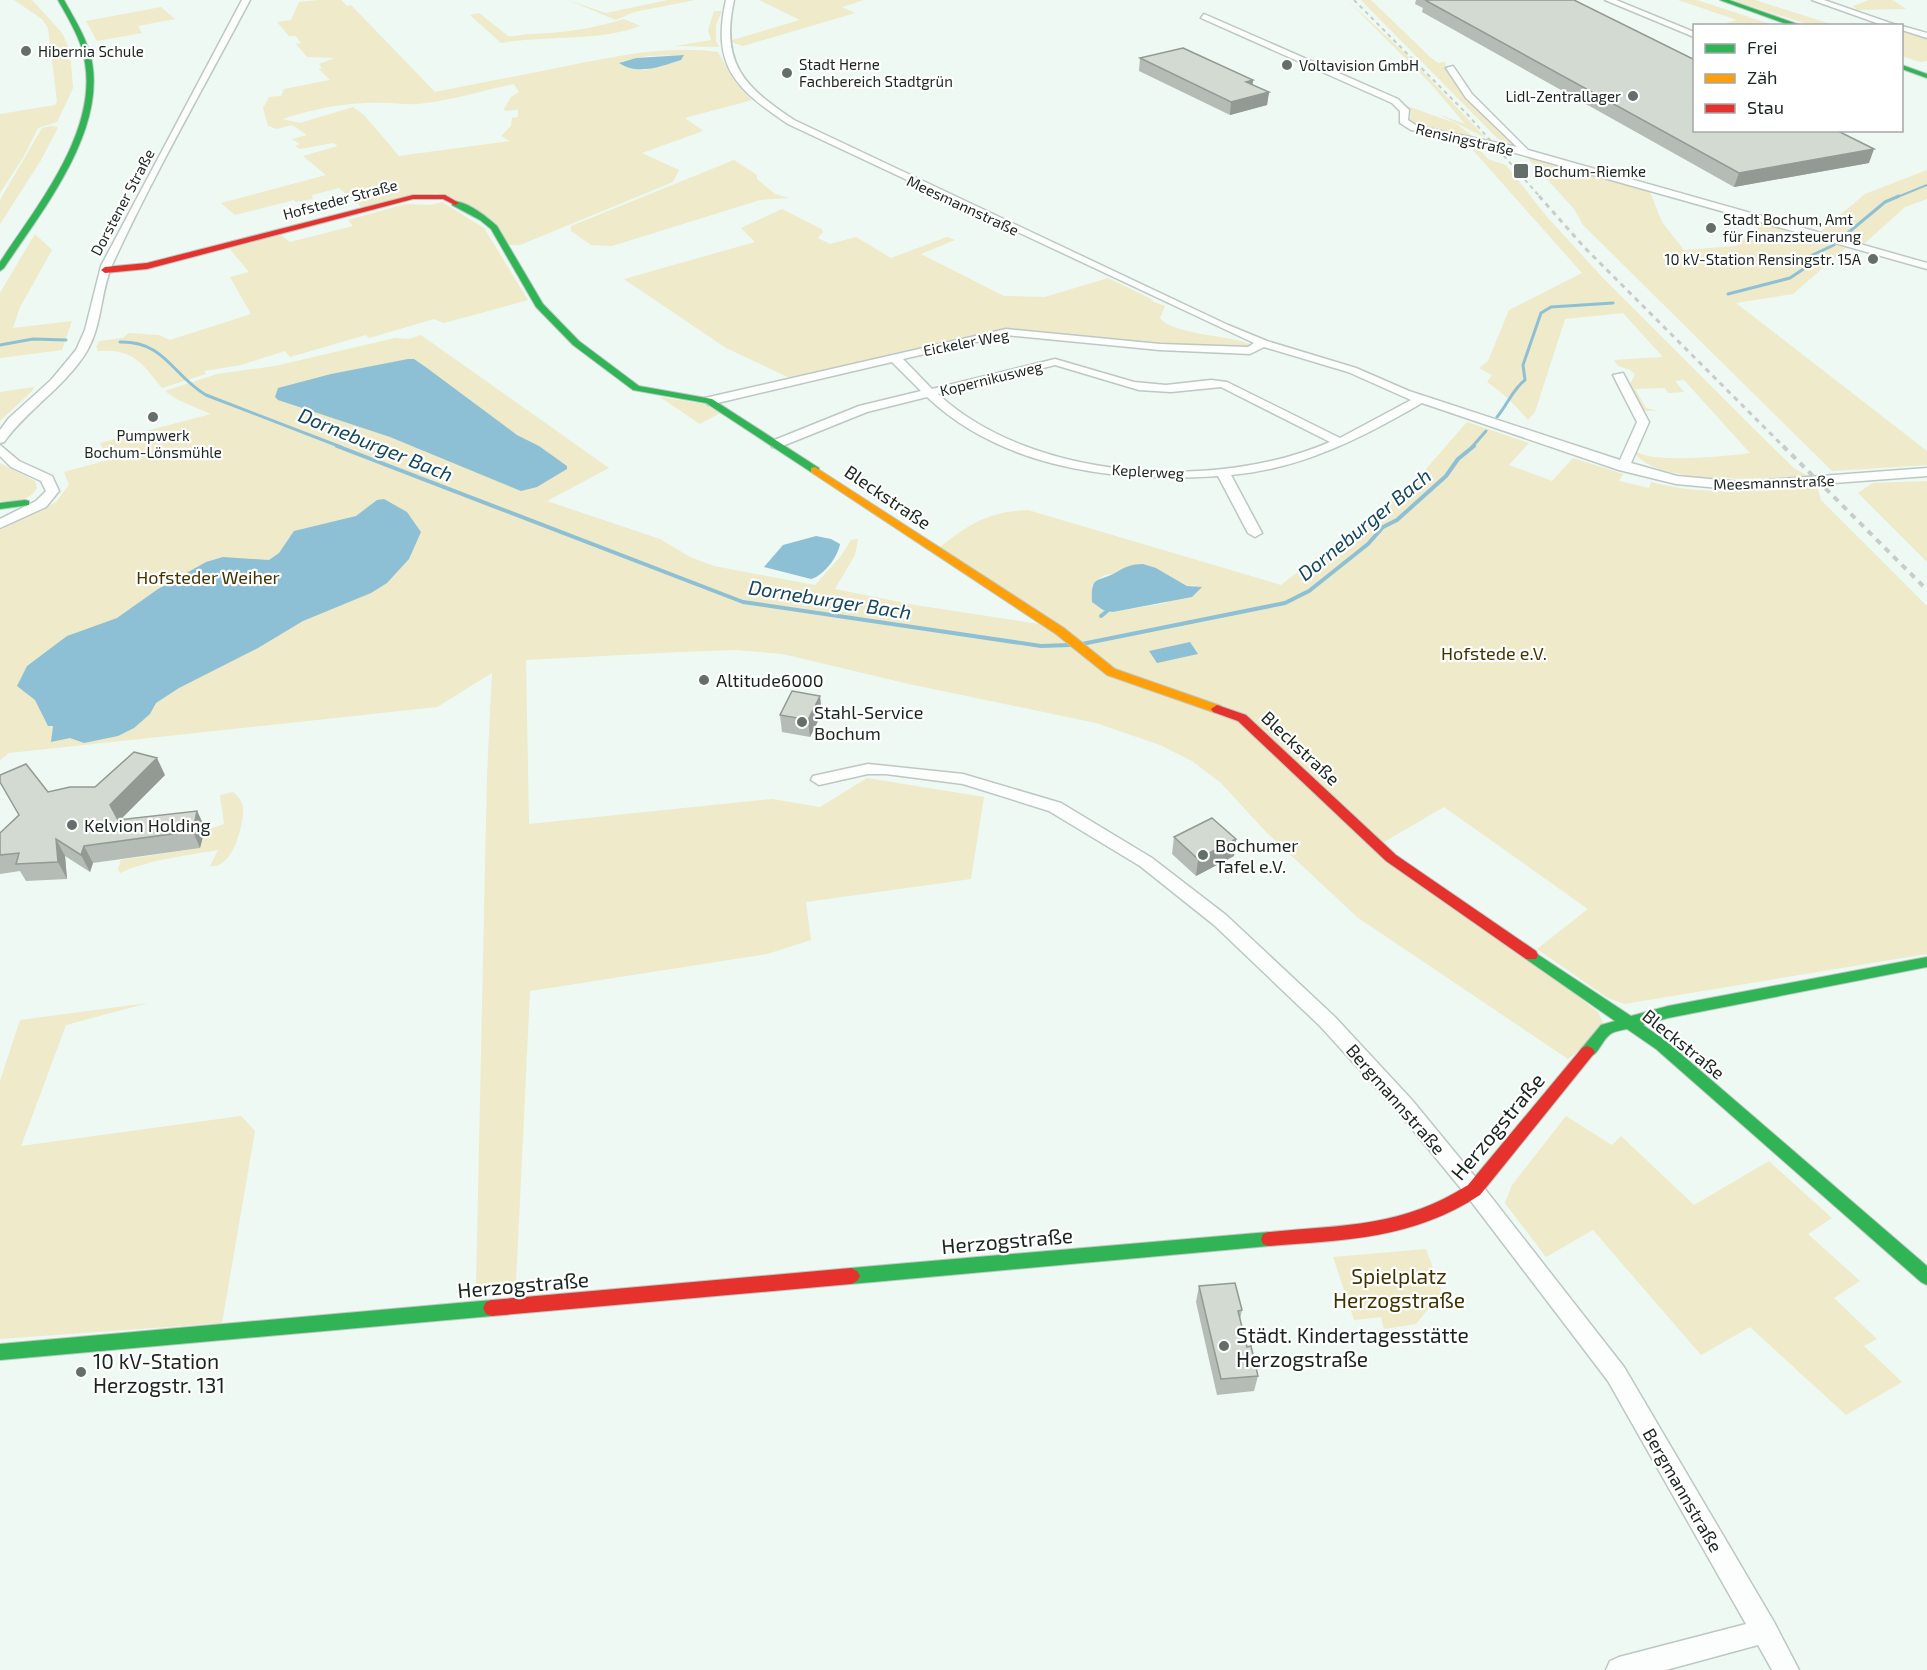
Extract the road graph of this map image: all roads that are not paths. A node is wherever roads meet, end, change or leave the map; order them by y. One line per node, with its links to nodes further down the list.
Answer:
1 (246, 0): 24 (street, Dorstener Straße)
2 (730, 0): 26 (street, Meesmannstraße)
3 (1609, 0): 13 (street)
4 (1707, 0): 9 (main road)
5 (1723, 0): 10 (main road)
6 (1816, 0): 11 (street)
7 (54, 2): 21 (main road); 23 (main road)
8 (1204, 16): 20 (street, Rensingstraße)
9 (1778, 24)
10 (1794, 24)
11 (1889, 24)
12 (1903, 28): 14 (street)
13 (1693, 34)
14 (1927, 36)
15 (1903, 59): 18 (main road)
16 (1903, 66): 19 (main road)
17 (1450, 68): 20 (street)
18 (1927, 68)
19 (1927, 75)
20 (1523, 152): 22 (street, Rensingstraße)
21 (0, 243)
22 (1927, 266)
23 (0, 268)
24 (105, 270): 25 (main road, Hofsteder Straße); 32 (street, Dorstener Straße)
25 (537, 302): 31 (main road, Bleckstraße)
26 (1263, 343): 27 (street, Eickeler Weg); 30 (street, Meesmannstraße)
27 (894, 357): 29 (street, Keplerweg); 31 (street, Eickeler Weg)
28 (1619, 375): 36 (street)
29 (929, 393): 33 (street, Kopernikusweg); 34 (street, Kopernikusweg); 37 (street, Keplerweg)
30 (1421, 399): 33 (street, Keplerweg); 36 (street, Meesmannstraße)
31 (709, 401): 34 (main road, Bleckstraße)
32 (0, 439)
33 (1339, 442): 37 (street, Keplerweg)
34 (776, 444): 47 (main road, Bleckstraße)
35 (0, 449): 39 (street)
36 (1623, 467): 38 (street, Meesmannstraße)
37 (1222, 471): 44 (street)
38 (1927, 472)
39 (48, 486): 40 (street); 43 (street)
40 (25, 503): 41 (main road); 42 (street)
41 (0, 506)
42 (0, 515)
43 (0, 524)
44 (1256, 533)
45 (819, 780): 48 (street, Bergmannstraße)
46 (1927, 962): 47 (main road, Herzogstraße)
47 (1628, 1021): 48 (main road, Herzogstraße); 49 (main road, Bleckstraße)
48 (1474, 1190): 50 (main road, Herzogstraße); 51 (street, Bergmannstraße)
49 (1927, 1277)
50 (0, 1352)
51 (1765, 1631): 52 (street); 53 (street, Bergmannstraße)
52 (1619, 1670)
53 (1786, 1670)

